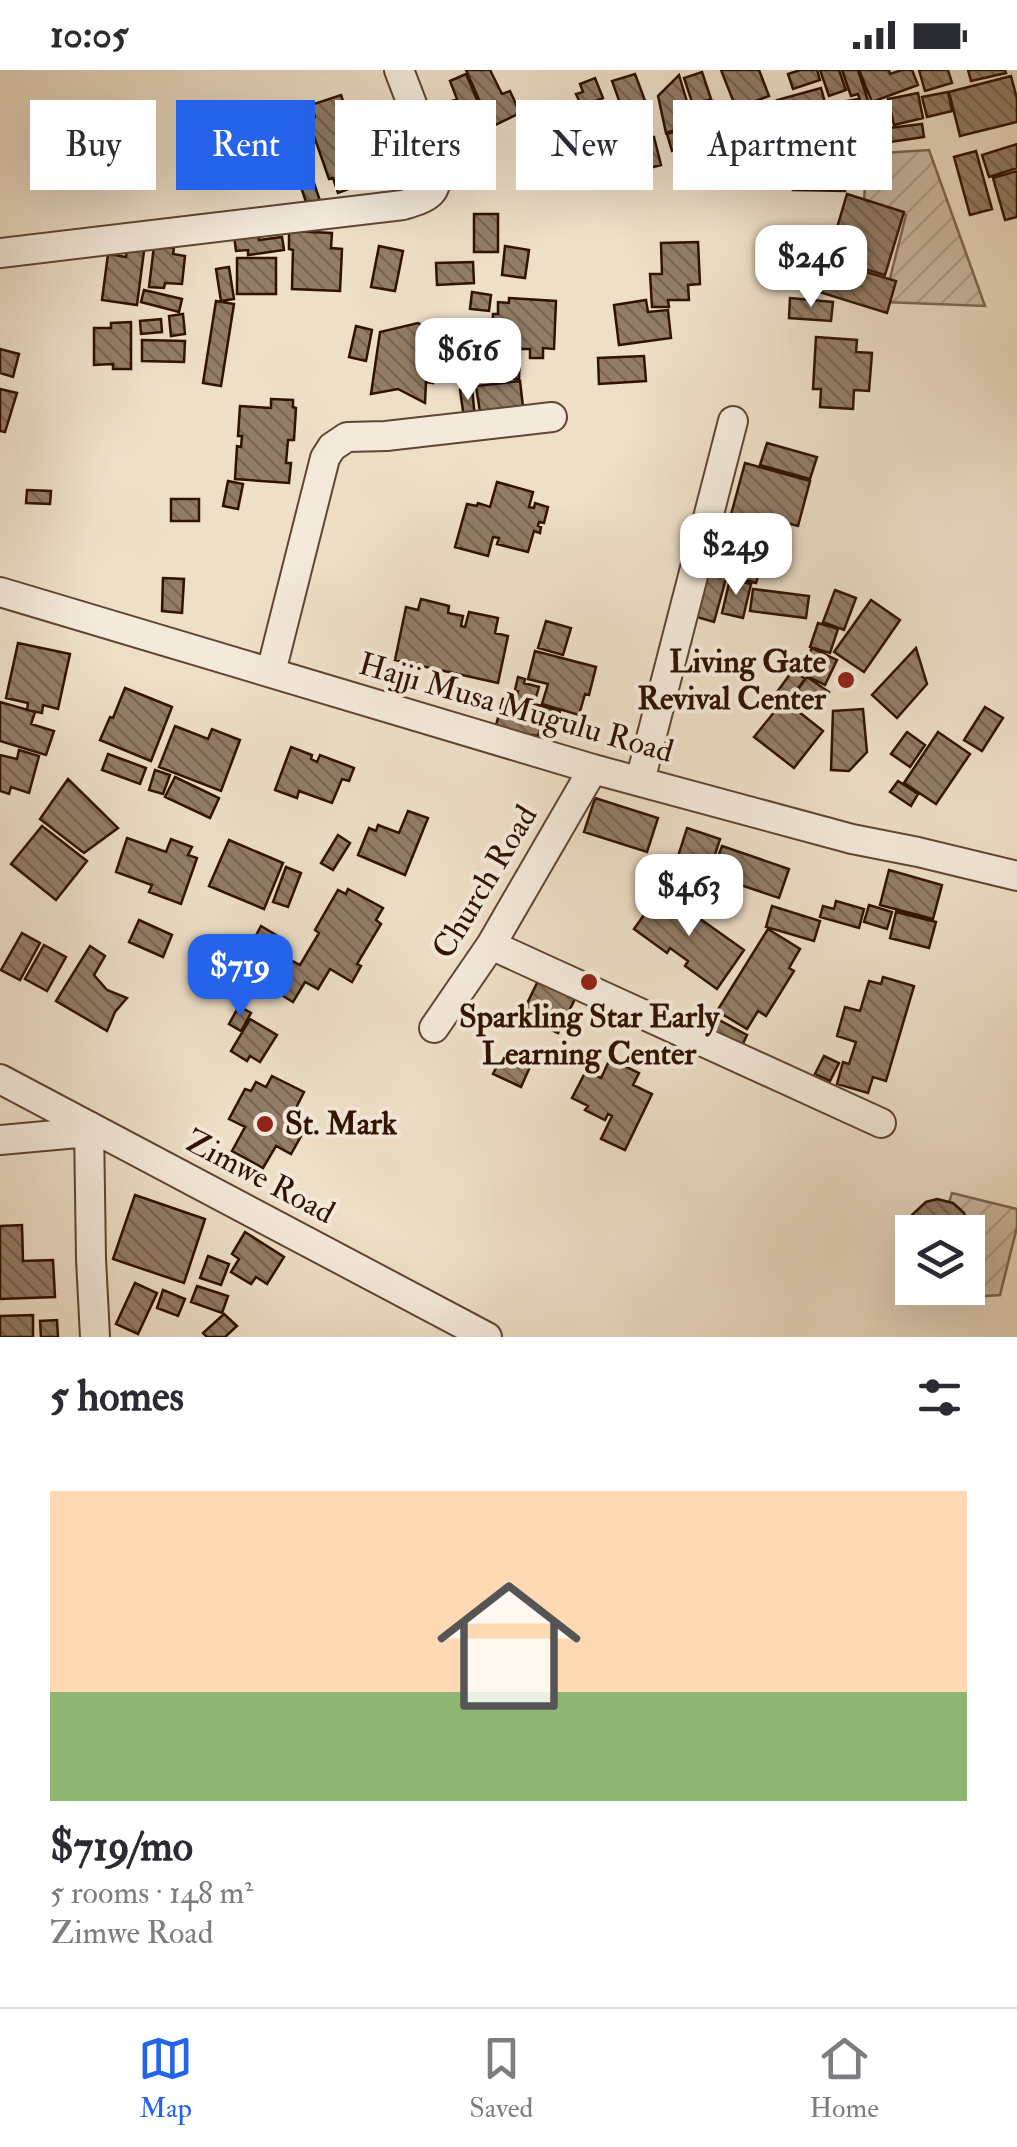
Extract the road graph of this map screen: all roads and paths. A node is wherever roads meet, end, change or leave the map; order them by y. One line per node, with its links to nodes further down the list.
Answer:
1 (398, 70): 2 (street)
2 (0, 254)
3 (552, 417): 6 (street)
4 (734, 422): 8 (street)
5 (0, 592): 6 (street, Hajji Musa Mugulu Road)
6 (271, 672): 7 (street, Hajji Musa Mugulu Road)
7 (593, 769): 8 (street, Hajji Musa Mugulu Road); 10 (street, Church Road)
8 (640, 781): 9 (street, Hajji Musa Mugulu Road)
9 (1017, 876)
10 (492, 946): 11 (street, Church Road); 13 (street)
11 (434, 1028)
12 (0, 1078): 14 (street, Zimwe Road)
13 (881, 1123)
14 (89, 1129): 15 (street); 16 (street); 17 (street, Zimwe Road)
15 (0, 1140)
16 (95, 1337)
17 (487, 1337)

